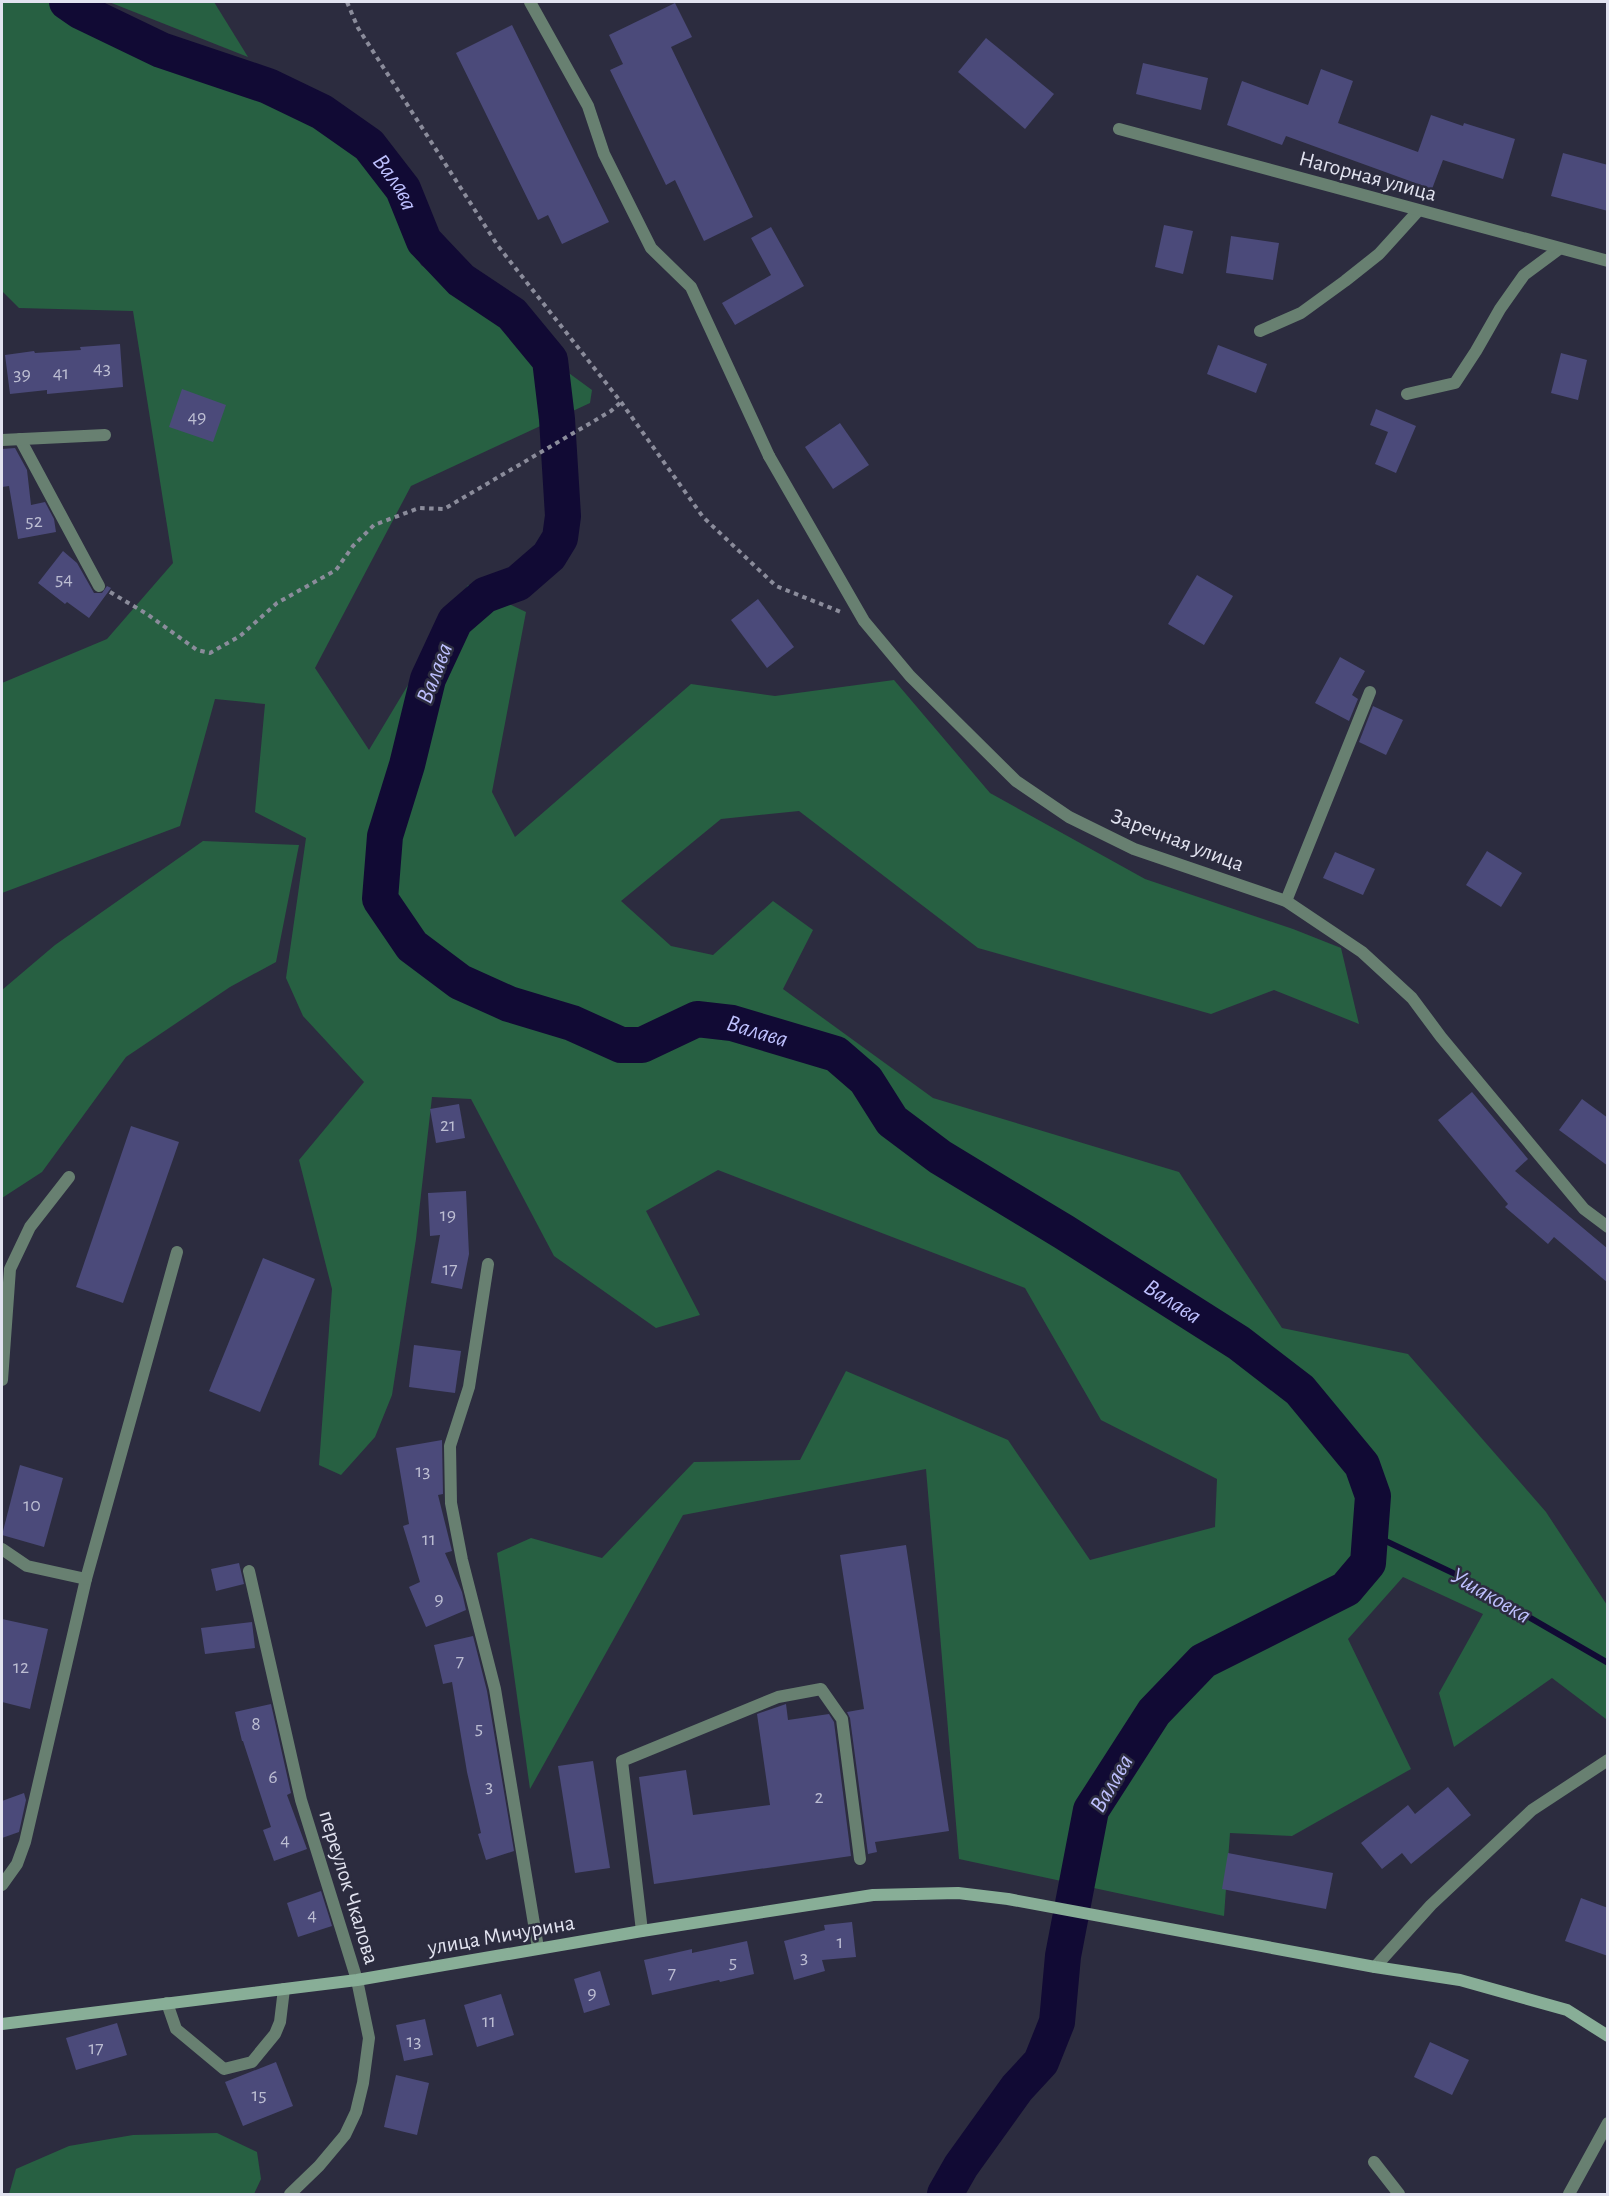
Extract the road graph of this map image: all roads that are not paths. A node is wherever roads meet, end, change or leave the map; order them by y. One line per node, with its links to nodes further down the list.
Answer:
1 (530, 2): 13 (street, Заречная улица)
2 (1119, 129): 3 (street, Нагорная улица)
3 (1418, 211): 4 (street, Нагорная улица); 6 (street)
4 (1559, 249): 5 (street, Нагорная улица); 7 (street)
5 (1608, 261)
6 (1260, 331)
7 (1407, 394)
8 (105, 435): 9 (street)
9 (20, 439): 10 (street); 11 (street)
10 (2, 440)
11 (99, 585)
12 (1370, 692): 13 (street)
13 (1286, 901): 15 (street, Заречная улица)
14 (69, 1177): 18 (street)
15 (1608, 1227)
16 (177, 1252): 21 (street)
17 (488, 1264): 26 (street)
18 (2, 1380)
19 (2, 1549): 21 (street)
20 (249, 1571): 28 (street, переулок Чкалова)
21 (86, 1579): 24 (street)
22 (1608, 1760): 27 (street)
23 (860, 1859): 25 (street)
24 (2, 1885)
25 (642, 1931): 26 (main road, улица Мичурина); 27 (main road, улица Мичурина)
26 (538, 1948): 28 (main road, улица Мичурина)
27 (1375, 1967): 32 (main road, улица Мичурина)
28 (357, 1980): 29 (main road, улица Мичурина); 35 (street, переулок Чкалова)
29 (284, 1989): 30 (main road, улица Мичурина); 30 (street)
30 (167, 2003): 31 (main road, улица Мичурина)
31 (2, 2024)
32 (1608, 2036)
33 (1608, 2123): 37 (street)
34 (1374, 2163): 36 (street)
35 (290, 2194)
36 (1399, 2194)
37 (1569, 2194)

